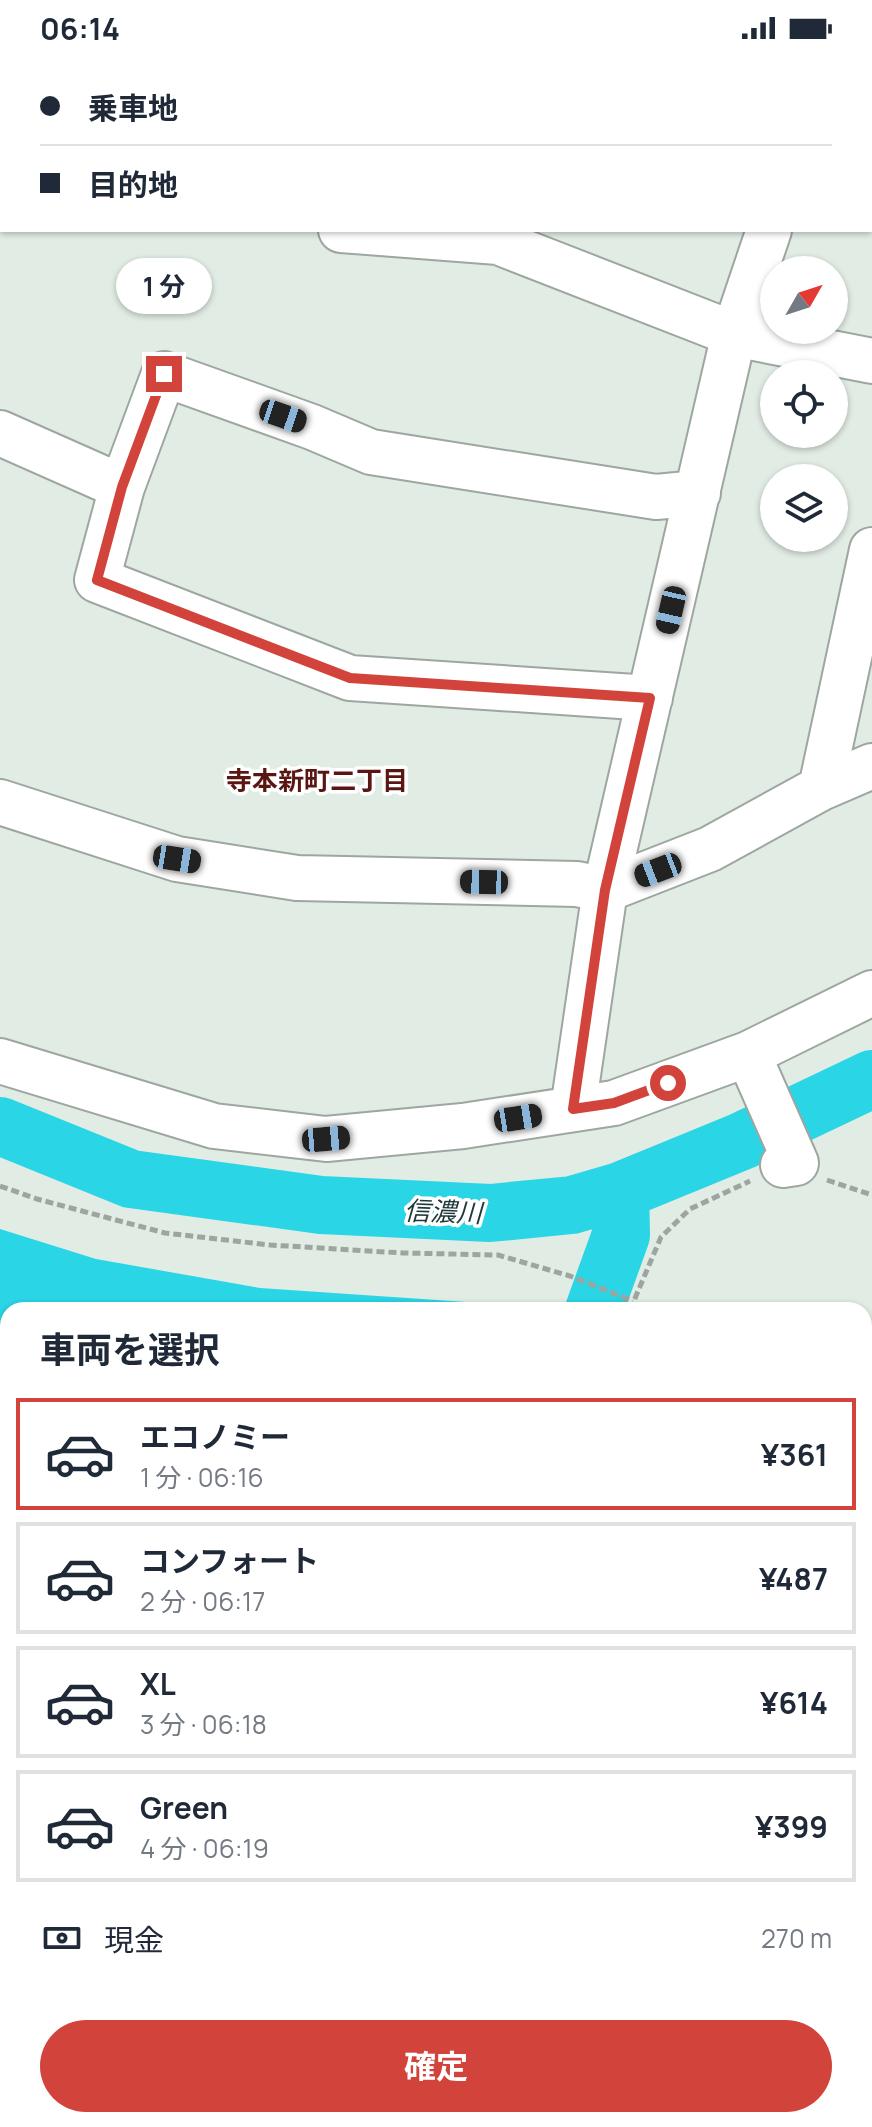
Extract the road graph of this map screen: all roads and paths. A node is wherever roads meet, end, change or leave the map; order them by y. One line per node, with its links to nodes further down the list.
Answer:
1 (367, 232): 3 (street)
2 (768, 232): 3 (street)
3 (734, 334): 4 (street); 7 (street)
4 (872, 361)
5 (0, 433): 6 (street)
6 (122, 487): 7 (street); 9 (street)
7 (698, 493): 9 (street)
8 (872, 550): 11 (street)
9 (650, 698): 13 (street)
10 (872, 766): 11 (street)
11 (821, 788): 13 (street)
12 (0, 802): 13 (street)
13 (605, 890): 17 (street)
14 (872, 993): 16 (street)
15 (0, 1061): 17 (street)
16 (755, 1071): 17 (street); 18 (street)
17 (573, 1109)
18 (790, 1159): 20 (path); 21 (path)
19 (0, 1186): 21 (path)
20 (872, 1195)
21 (633, 1301)

